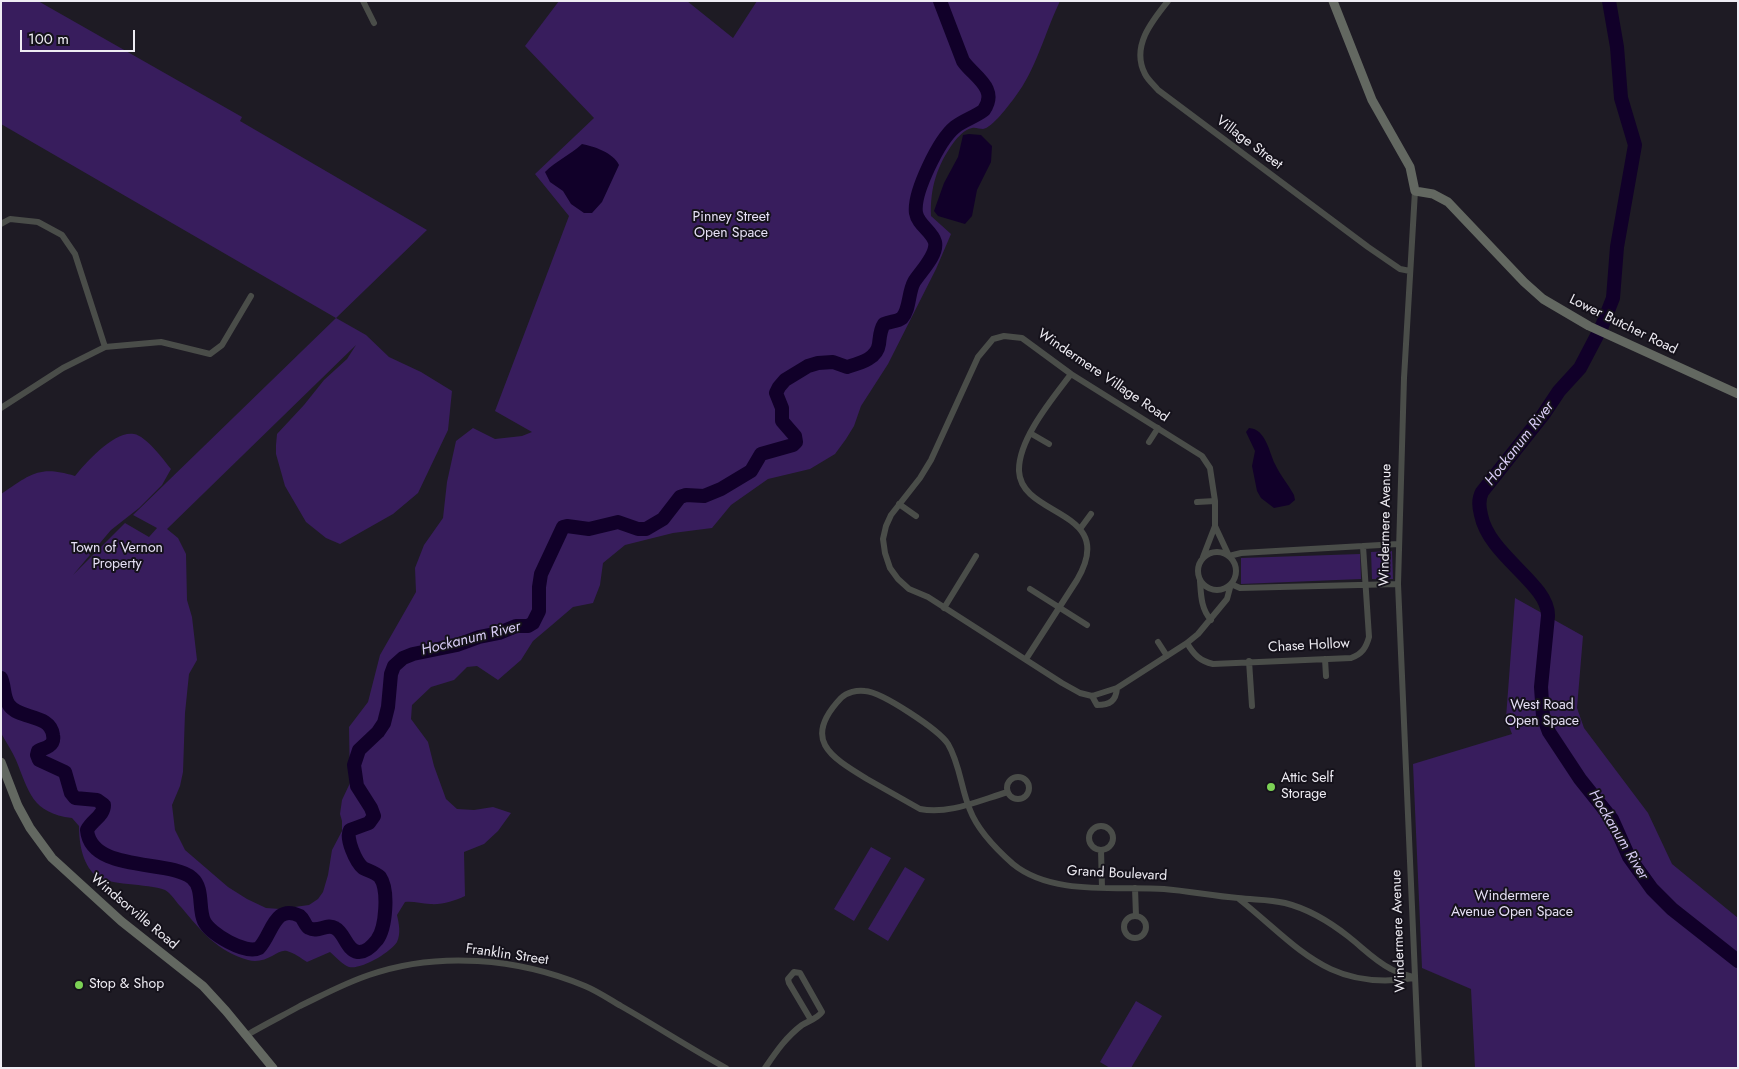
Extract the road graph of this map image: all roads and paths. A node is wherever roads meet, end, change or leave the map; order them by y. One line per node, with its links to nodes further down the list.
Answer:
1 (363, 1): 4 (street)
2 (1168, 1): 7 (street, Village Street)
3 (1333, 1): 5 (street, Windermere Avenue)
4 (374, 23)
5 (1415, 191): 7 (street, Windermere Avenue); 11 (street, Lower Butcher Road)
6 (1, 224): 9 (street)
7 (1410, 271): 24 (street, Windermere Avenue)
8 (251, 296): 9 (street)
9 (105, 347): 12 (street)
10 (1071, 374): 13 (street, Windermere Village Road); 14 (street); 19 (street, Windermere Village Road)
11 (1738, 394)
12 (1, 408)
13 (1158, 428): 15 (street); 17 (street, Windermere Village Road)
14 (1030, 434): 16 (street); 23 (street)
15 (1149, 442)
16 (1050, 444)
17 (1215, 501): 18 (street); 22 (street, Windermere Village Road)
18 (1197, 502)
19 (899, 504): 21 (street); 34 (street, Windermere Village Road)
20 (1091, 514): 23 (street)
21 (916, 516)
22 (1215, 526): 27 (street, Windermere Village Road); 28 (street, Windermere Village Road)
23 (1080, 529): 35 (street)
24 (1398, 544): 25 (street); 32 (street, Windermere Avenue)
25 (1364, 546): 27 (street); 31 (street, Chase Hollow)
26 (976, 556): 34 (street)
27 (1229, 556): 28 (street); 30 (street, Windermere Village Road)
28 (1203, 558): 29 (street, Windermere Village Road)
29 (1200, 580): 30 (street); 36 (street, Windermere Village Road)
30 (1231, 584): 31 (street); 36 (street, Windermere Village Road)
31 (1367, 584): 32 (street); 42 (street, Chase Hollow)
32 (1398, 584): 56 (street, Windermere Avenue)
33 (1030, 589): 35 (street)
34 (944, 608): 41 (street, Windermere Village Road)
35 (1059, 608): 37 (street); 41 (street)
36 (1212, 620): 39 (street, Windermere Village Road)
37 (1087, 625)
38 (1158, 642): 40 (street)
39 (1187, 643): 40 (street, Windermere Village Road); 43 (street, Chase Hollow)
40 (1167, 656): 45 (street, Windermere Village Road)
41 (1026, 659): 46 (street, Windermere Village Road)
42 (1325, 659): 43 (street, Chase Hollow); 44 (street)
43 (1249, 662): 47 (street)
44 (1326, 676)
45 (1117, 688): 46 (street, Windermere Village Road); 46 (street, Windermere Village Road)
46 (1092, 696)
47 (1252, 706)
48 (1, 762): 58 (street, Windsorville Road)
49 (1008, 792): 50 (street)
50 (968, 804): 50 (street, Grand Boulevard); 52 (street, Grand Boulevard)
51 (1101, 850): 52 (street)
52 (1102, 888): 53 (street, Grand Boulevard)
53 (1135, 888): 54 (street, Grand Boulevard); 55 (street)
54 (1239, 899): 56 (street, Grand Boulevard); 56 (street, Grand Boulevard)
55 (1136, 916)
56 (1415, 978): 62 (street, Windermere Avenue)
57 (811, 1020): 57 (street); 61 (street)
58 (247, 1036): 59 (street, Windsorville Road); 60 (street, Franklin Street)
59 (272, 1068)
60 (726, 1068)
61 (765, 1068)
62 (1419, 1068)

